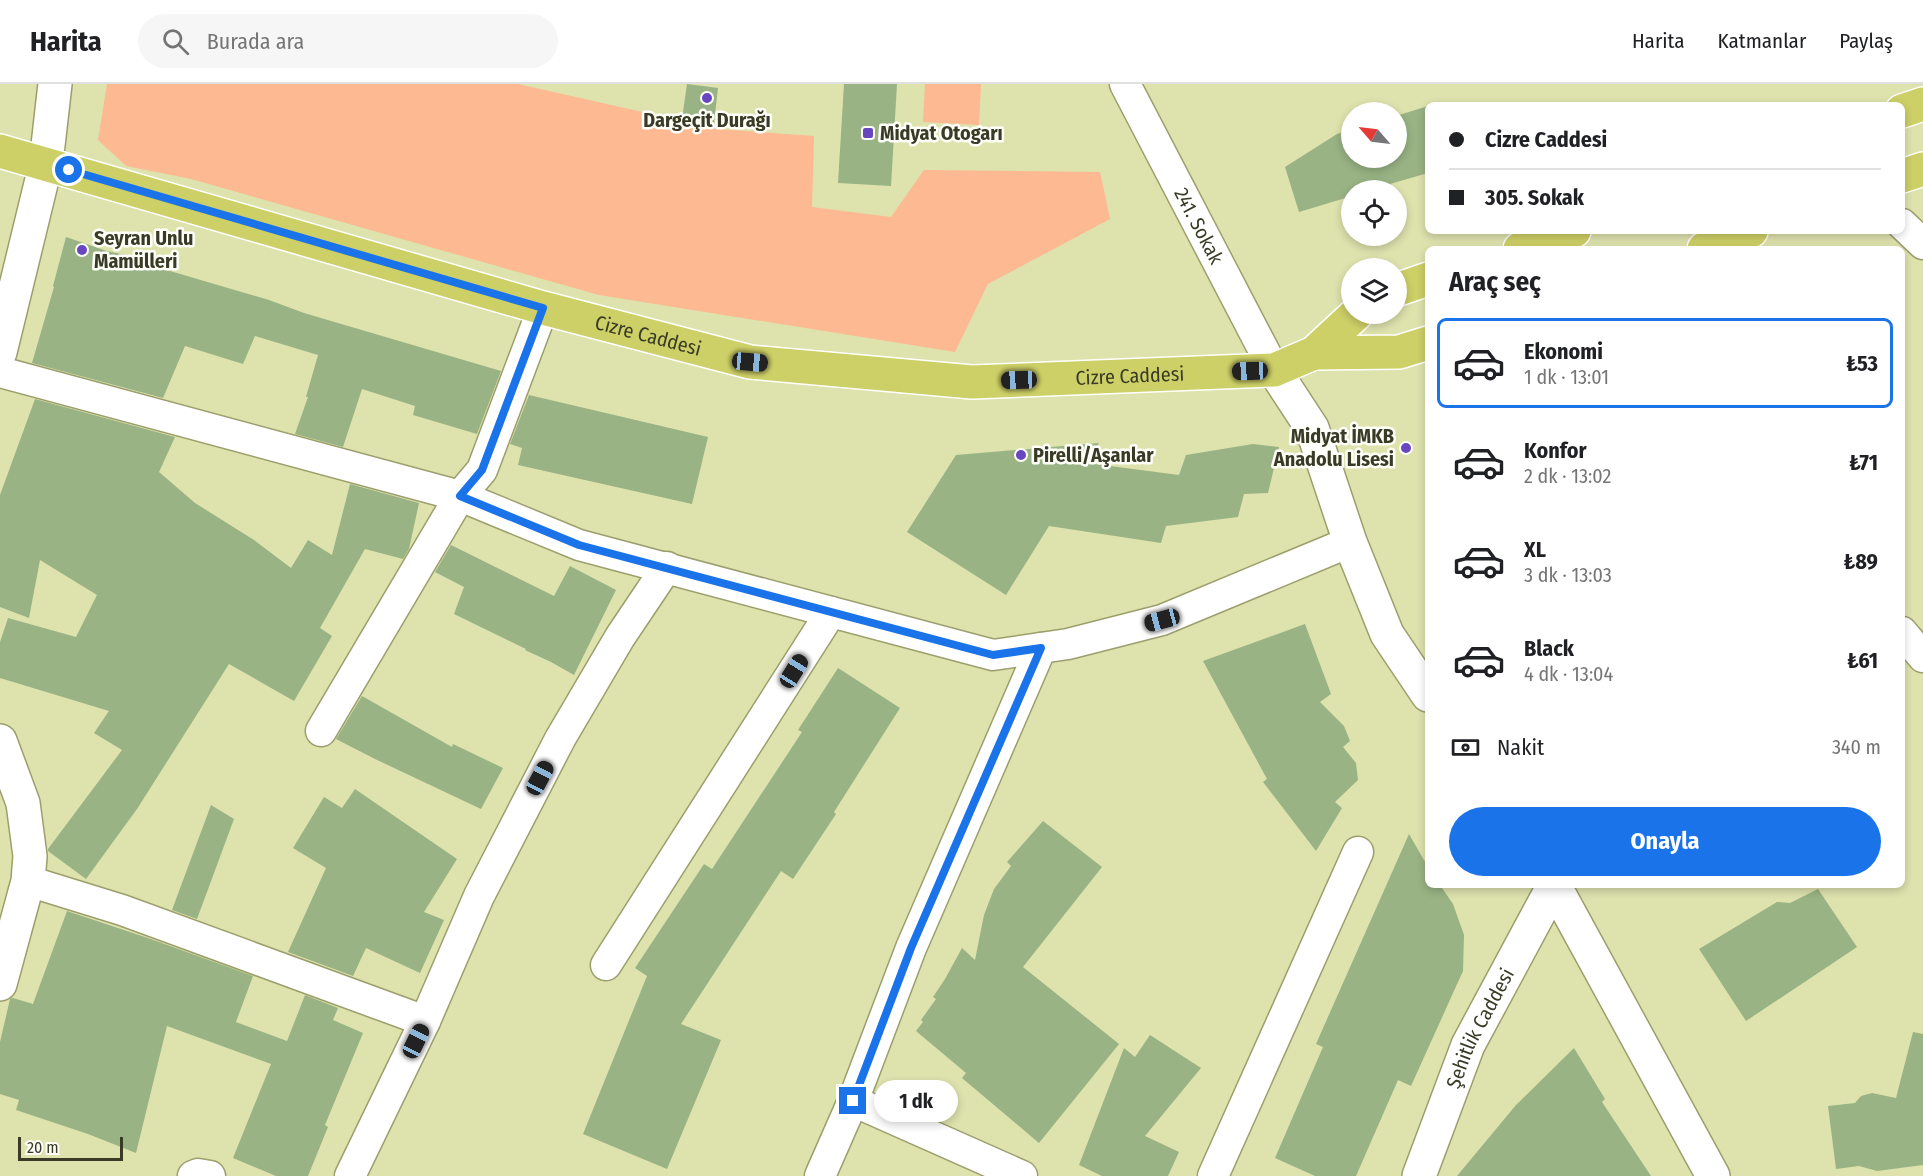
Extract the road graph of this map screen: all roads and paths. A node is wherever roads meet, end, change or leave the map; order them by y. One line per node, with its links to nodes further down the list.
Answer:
1 (55, 84): 6 (street)
2 (1125, 84): 22 (street, 241. Sokak)
3 (1923, 105): 4 (main road)
4 (1905, 110)
5 (0, 151): 6 (main road, Cizre Caddesi)
6 (46, 163): 17 (main road, Cizre Caddesi); 20 (street)
7 (1923, 169): 8 (main road)
8 (1905, 175)
9 (1905, 227): 12 (street)
10 (1565, 234): 13 (main road)
11 (1743, 234): 14 (main road)
12 (1923, 244)
13 (1529, 246)
14 (1712, 246)
15 (1425, 280): 16 (main road)
16 (1407, 286)
17 (543, 308): 22 (main road, Cizre Caddesi); 24 (street)
18 (1345, 324): 21 (main road)
19 (1425, 344): 21 (main road)
20 (0, 352)
21 (1314, 353): 22 (main road, Cizre Caddesi)
22 (1274, 370): 25 (street)
23 (0, 372): 24 (street)
24 (460, 496): 26 (street); 32 (street)
25 (1350, 542): 29 (street); 31 (street)
26 (667, 567): 27 (street); 40 (street)
27 (831, 612): 29 (street); 38 (street)
28 (1905, 636): 30 (street)
29 (1041, 648): 41 (street)
30 (1923, 657)
31 (1425, 691)
32 (321, 731)
33 (0, 741): 35 (street)
34 (1358, 852): 47 (street)
35 (28, 881): 39 (street); 40 (street)
36 (1552, 888): 48 (street, Şehitlik Caddesi)
37 (1556, 888): 49 (street)
38 (606, 964)
39 (0, 984)
40 (425, 1021): 44 (street)
41 (853, 1101): 45 (street); 46 (street)
42 (193, 1176): 43 (street)
43 (210, 1176)
44 (350, 1176)
45 (820, 1176)
46 (1022, 1176)
47 (1212, 1176)
48 (1419, 1176)
49 (1713, 1176)

